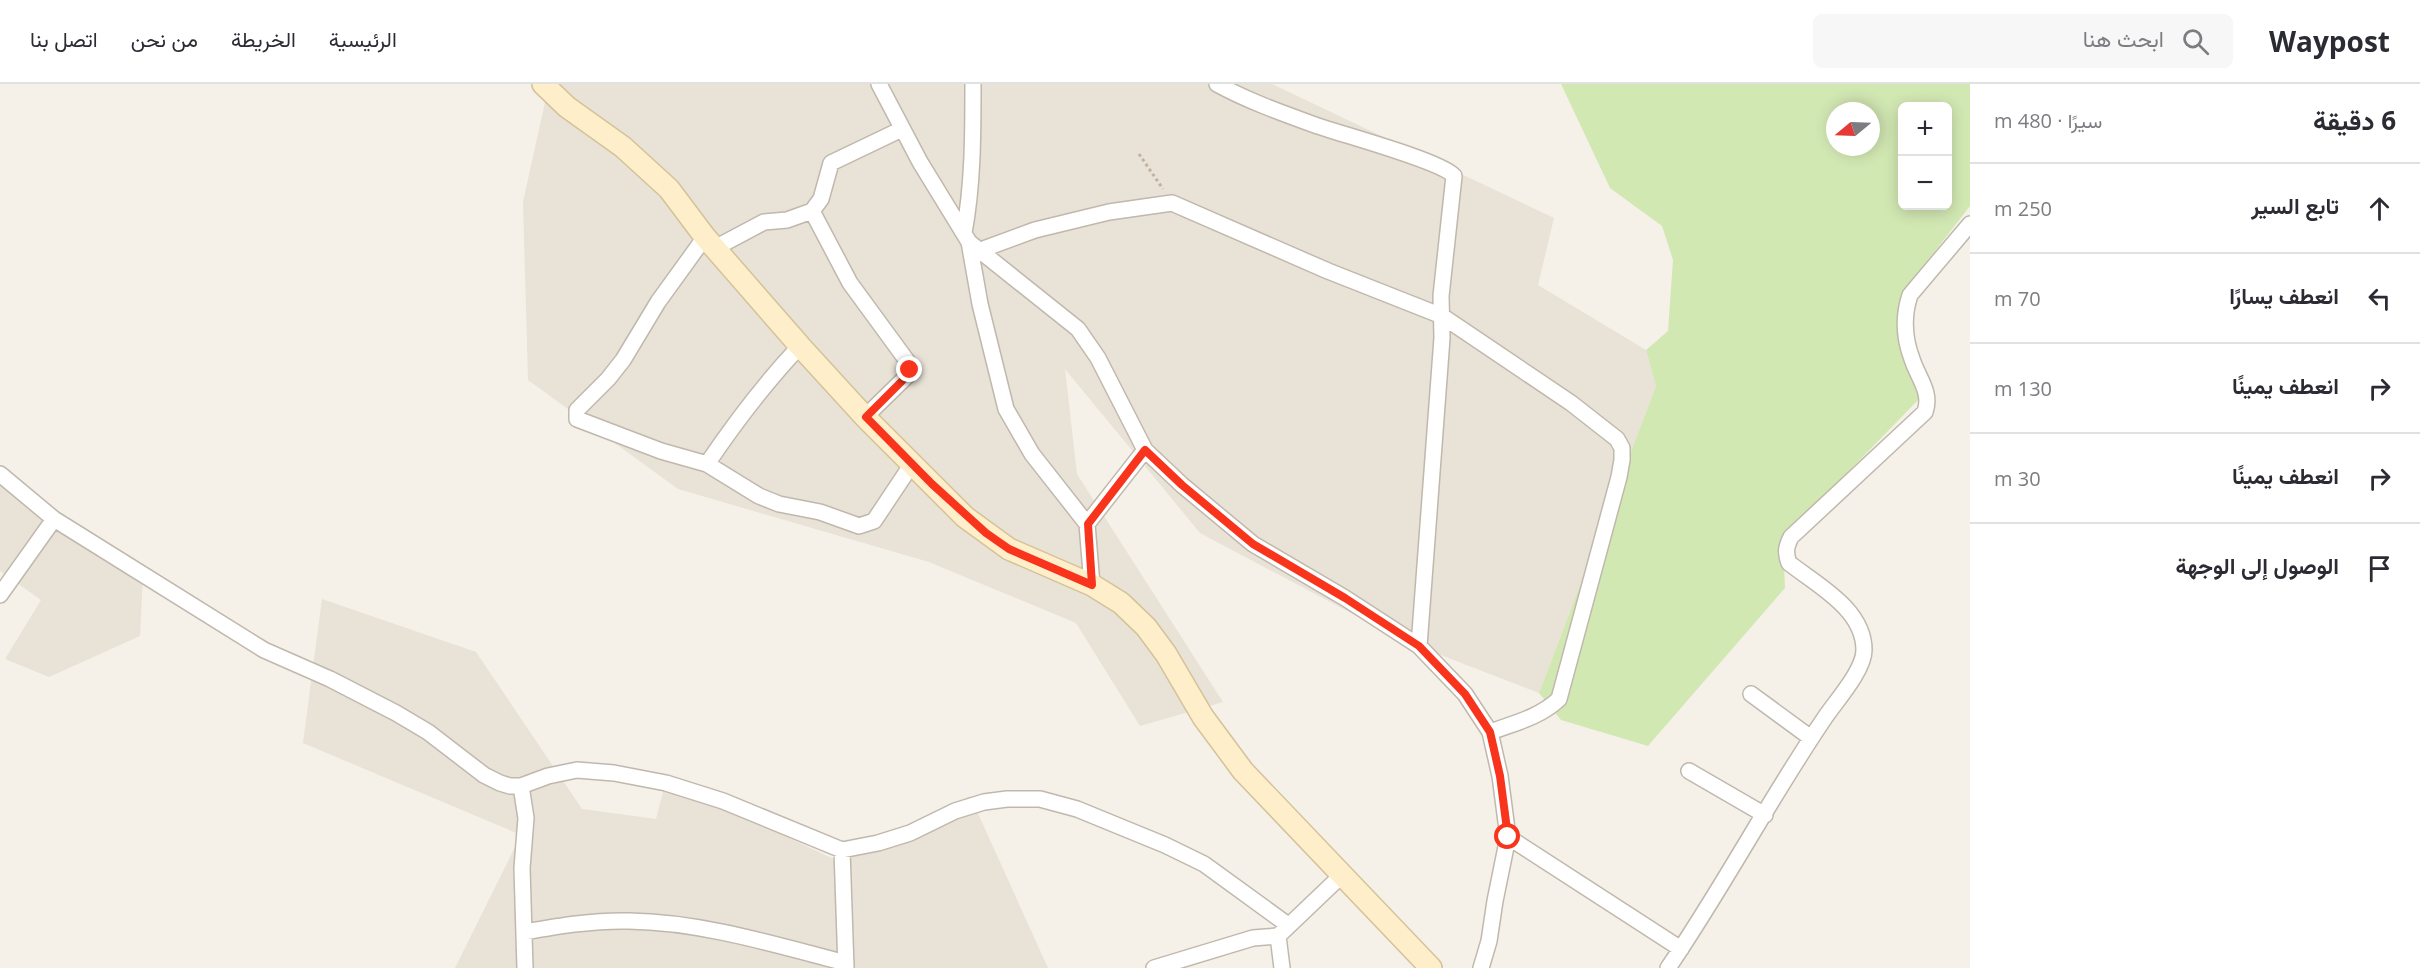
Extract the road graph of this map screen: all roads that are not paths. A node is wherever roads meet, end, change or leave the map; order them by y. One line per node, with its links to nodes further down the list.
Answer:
1 (543, 84): 9 (street)
2 (879, 84): 5 (street)
3 (973, 84): 8 (street)
4 (1217, 84): 10 (street)
5 (902, 129): 6 (street); 8 (street)
6 (812, 211): 9 (street); 12 (street)
7 (1970, 224): 24 (street)
8 (970, 242): 10 (street); 13 (street); 18 (street)
9 (710, 243): 11 (street); 14 (street)
10 (1442, 316): 21 (street); 23 (street)
11 (800, 346): 12 (street); 14 (street)
12 (866, 417): 15 (street)
13 (1145, 450): 18 (street); 21 (street)
14 (707, 464): 15 (street)
15 (912, 464): 19 (street)
16 (0, 474): 17 (street)
17 (54, 519): 20 (street); 26 (street)
18 (1088, 524): 19 (street)
19 (1092, 585): 30 (street)
20 (0, 595)
21 (1419, 646): 23 (street)
22 (1751, 694): 24 (street)
23 (1490, 732): 28 (street)
24 (1811, 738): 27 (street)
25 (1689, 771): 27 (street)
26 (521, 786): 29 (street); 32 (street)
27 (1765, 815): 33 (street)
28 (1508, 837): 33 (street); 39 (street)
29 (842, 850): 31 (street); 34 (street)
30 (1343, 874): 31 (street); 38 (street)
31 (1283, 930): 36 (street); 37 (street)
32 (524, 932): 34 (street); 35 (street)
33 (1681, 949): 40 (street)
34 (846, 966)
35 (525, 968)
36 (1154, 968)
37 (1282, 968)
38 (1431, 968)
39 (1481, 968)
40 (1668, 968)

